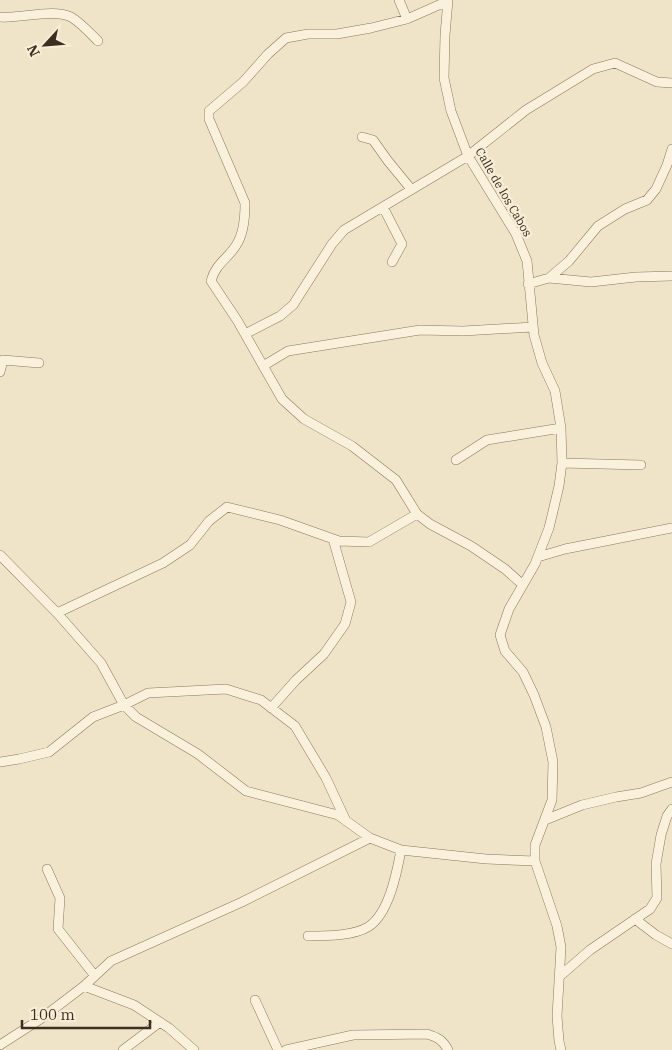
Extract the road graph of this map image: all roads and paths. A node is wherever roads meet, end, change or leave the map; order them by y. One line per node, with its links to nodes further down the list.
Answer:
1 (400, 0): 4 (street)
2 (448, 0): 4 (street); 9 (street, Calle de los Cabos)
3 (0, 18): 5 (street)
4 (407, 19): 17 (street)
5 (98, 41)
6 (672, 83): 9 (street)
7 (362, 137): 10 (street)
8 (672, 149): 14 (street)
9 (468, 156): 10 (street); 15 (street, Calle de los Cabos)
10 (411, 189): 11 (street)
11 (383, 207): 12 (street); 17 (street)
12 (392, 262)
13 (672, 276): 14 (street)
14 (549, 278): 15 (street)
15 (528, 284): 16 (street, Calle de los Cabos)
16 (533, 327): 19 (street); 21 (street, Calle de los Cabos)
17 (245, 334): 19 (street)
18 (39, 364): 20 (street)
19 (263, 366): 25 (street)
20 (0, 372)
21 (561, 428): 22 (street); 23 (street, Calle de los Cabos)
22 (456, 460)
23 (562, 462): 24 (street); 28 (street, Calle de los Cabos)
24 (641, 464)
25 (417, 514): 27 (street); 30 (street)
26 (672, 528): 28 (street)
27 (333, 539): 31 (street); 33 (street)
28 (538, 557): 30 (street, Calle de los Cabos)
29 (1, 559): 31 (street)
30 (522, 585): 37 (street, Calle de los Cabos)
31 (57, 613): 32 (street)
32 (124, 704): 33 (street); 34 (street); 38 (street)
33 (272, 708): 38 (street)
34 (0, 762)
35 (672, 782): 37 (street)
36 (672, 809): 43 (street)
37 (545, 820): 41 (street, Calle de los Cabos)
38 (346, 821): 39 (street)
39 (370, 838): 40 (street); 46 (street)
40 (401, 850): 41 (street); 44 (street)
41 (535, 861): 47 (street, Calle de los Cabos)
42 (47, 869): 46 (street)
43 (635, 919): 45 (street); 47 (street)
44 (308, 936)
45 (672, 944)
46 (95, 976): 48 (street)
47 (560, 976): 57 (street, Calle de los Cabos)
48 (84, 986): 50 (street); 51 (street)
49 (255, 1000): 54 (street)
50 (160, 1022): 52 (street); 53 (street)
51 (0, 1045)
52 (123, 1050)
53 (194, 1050)
54 (278, 1050)
55 (286, 1050): 56 (street)
56 (448, 1050)
57 (561, 1050)

